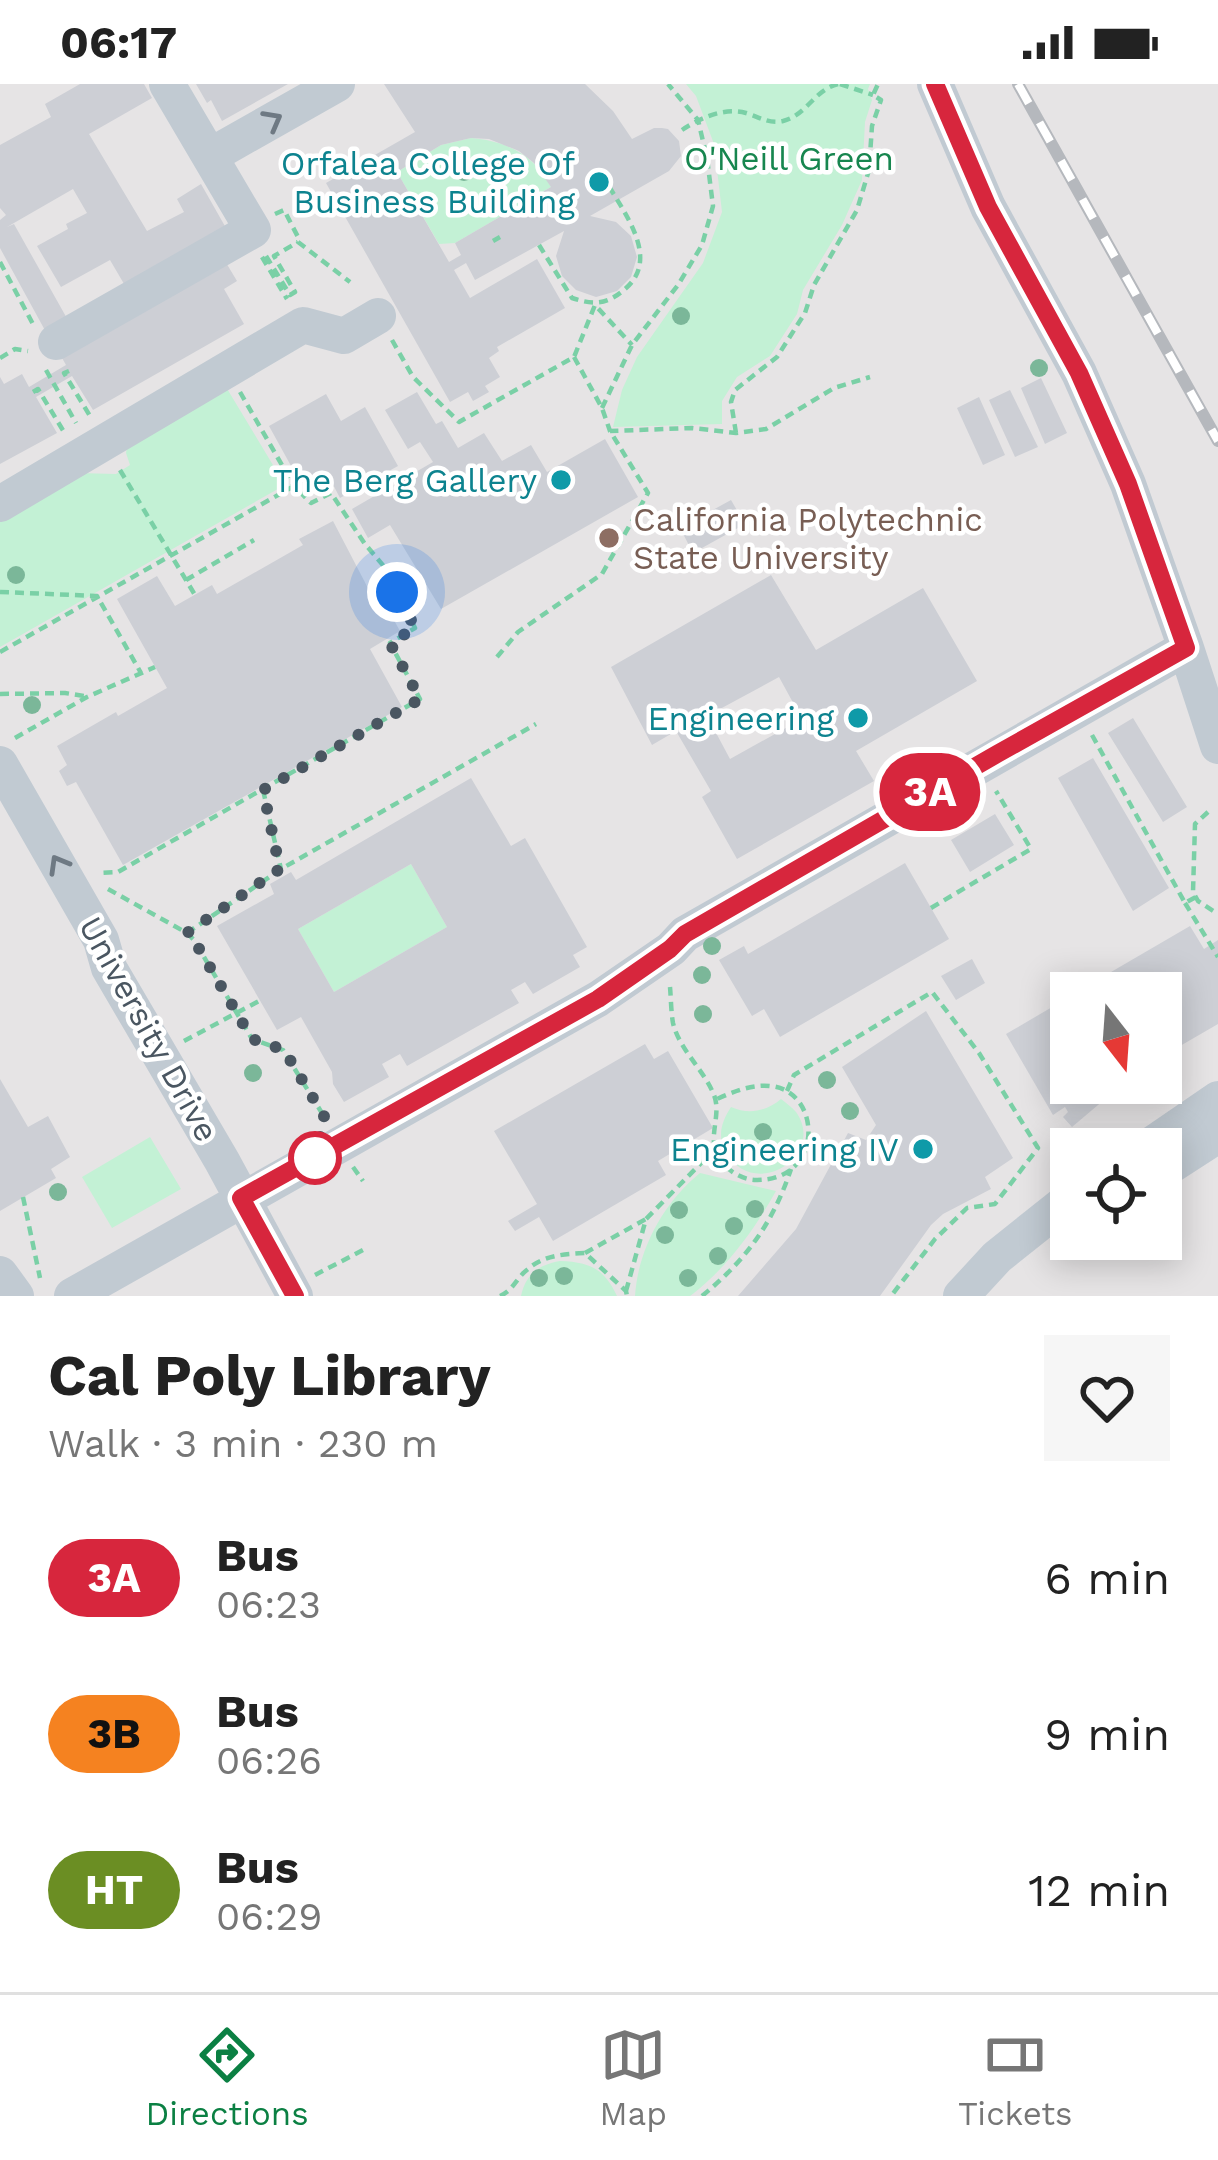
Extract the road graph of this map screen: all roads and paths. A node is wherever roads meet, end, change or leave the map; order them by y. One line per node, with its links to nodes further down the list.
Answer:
1 (167, 84): 10 (street)
2 (337, 84): 10 (street, one-way to 2)
3 (668, 84): 8 (path)
4 (839, 84): 7 (path); 8 (path)
5 (878, 84): 7 (path)
6 (934, 84): 40 (street)
7 (873, 94): 31 (path)
8 (698, 120): 9 (path); 20 (path)
9 (682, 130)
10 (209, 156): 12 (street)
11 (604, 178): 17 (path)
12 (264, 232): 13 (path); 13 (path); 19 (path); 21 (street)
13 (298, 242): 16 (path)
14 (539, 244): 17 (path)
15 (0, 262): 21 (path)
16 (350, 282)
17 (595, 305): 20 (path); 22 (path)
18 (378, 316): 19 (street); 22 (path)
19 (303, 325): 24 (street)
20 (632, 345): 27 (path)
21 (54, 355): 23 (path); 29 (path); 29 (path)
22 (574, 357): 27 (path)
23 (0, 358)
24 (227, 370): 29 (street); 32 (path)
25 (870, 377): 31 (path)
26 (33, 392): 28 (path)
27 (602, 408): 30 (path)
28 (62, 428)
29 (87, 430): 33 (street); 35 (path)
30 (610, 431): 31 (path); 42 (path)
31 (736, 433)
32 (294, 486): 35 (path); 52 (path)
33 (0, 504)
34 (254, 540): 36 (path)
35 (172, 555): 36 (path); 39 (path)
36 (186, 580): 38 (path)
37 (0, 592): 39 (path)
38 (195, 595)
39 (98, 596): 41 (path); 44 (path)
40 (1186, 648): 49 (street); 79 (street)
41 (0, 652)
42 (497, 657)
43 (155, 667): 44 (path)
44 (141, 673): 46 (path)
45 (0, 694): 46 (path)
46 (87, 697): 50 (path)
47 (1084, 720): 58 (path)
48 (536, 724): 54 (path)
49 (1218, 746)
50 (2, 754): 79 (street, University Drive, one-way to 50)
51 (987, 776): 59 (path)
52 (263, 790): 54 (path); 55 (path)
53 (1208, 812): 57 (path)
54 (280, 869): 61 (path)
55 (95, 873)
56 (99, 884): 61 (path)
57 (1196, 896): 58 (path); 60 (path)
58 (1185, 903): 62 (path)
59 (931, 908)
60 (1218, 914)
61 (187, 933): 65 (path)
62 (1218, 957)
63 (670, 987): 68 (path)
64 (260, 1000): 65 (path)
65 (236, 1013): 66 (path); 70 (path)
66 (179, 1044)
67 (787, 1091): 68 (path); 76 (path); 93 (path)
68 (717, 1099): 73 (path)
69 (1218, 1099): 71 (street)
70 (325, 1118)
71 (1176, 1128)
72 (1218, 1135): 74 (street)
73 (715, 1149): 76 (path); 81 (path)
74 (1182, 1158)
75 (353, 1167): 77 (path)
76 (791, 1169): 92 (path)
77 (364, 1181)
78 (23, 1197): 88 (path)
79 (241, 1198): 87 (street, University Drive); 88 (street)
80 (1050, 1215): 85 (street)
81 (646, 1219): 84 (path); 89 (path)
82 (1050, 1233): 85 (street)
83 (365, 1249): 87 (path)
84 (585, 1252): 89 (path); 90 (path)
85 (997, 1257): 94 (street)
86 (0, 1274): 88 (street)
87 (302, 1287)
88 (43, 1292)
89 (626, 1293)
90 (511, 1294): 91 (path)
91 (500, 1296)
92 (702, 1296)
93 (891, 1296)
94 (961, 1296)

